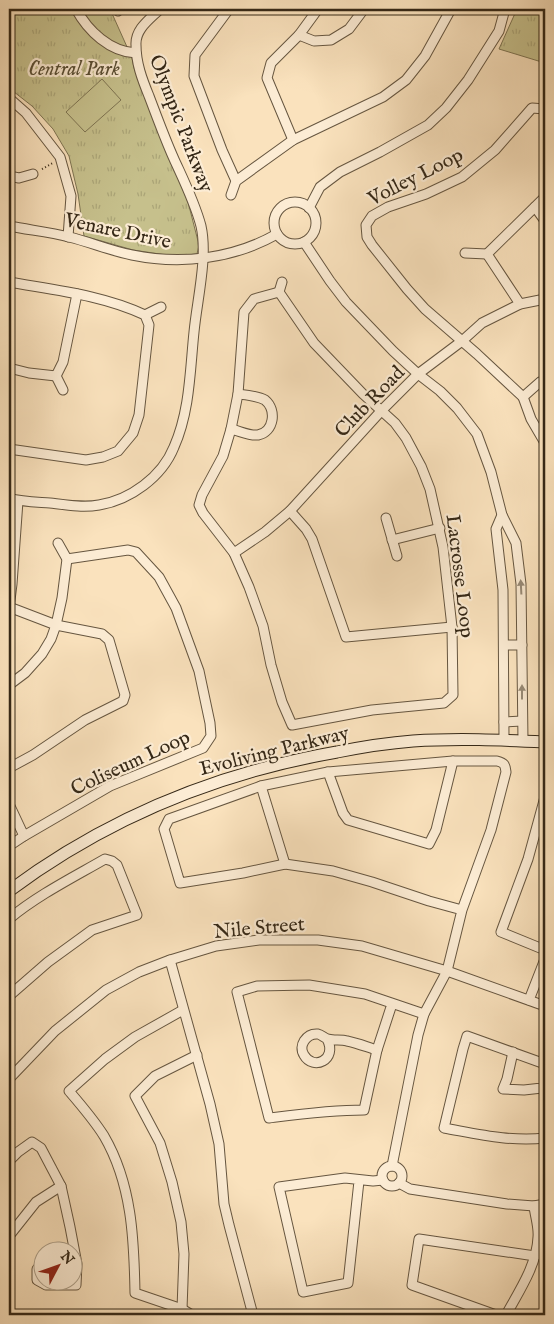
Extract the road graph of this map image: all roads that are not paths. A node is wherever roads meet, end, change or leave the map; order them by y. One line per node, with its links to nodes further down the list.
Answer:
1 (76, 9): 9 (street)
2 (160, 9): 9 (street, Olympic Parkway)
3 (229, 9): 15 (street)
4 (318, 9): 8 (street)
5 (364, 9): 8 (street)
6 (450, 9): 12 (street)
7 (506, 9): 19 (street)
8 (299, 34): 12 (street)
9 (136, 54): 27 (street, Olympic Parkway)
10 (9, 98): 23 (street)
11 (545, 110): 36 (street, Volley Loop)
12 (293, 140): 15 (street)
13 (33, 174): 14 (street)
14 (9, 176)
15 (236, 181): 16 (street)
16 (231, 195)
17 (545, 197): 18 (street)
18 (535, 207): 20 (street); 26 (street)
19 (309, 208): 22 (street); 24 (street)
20 (545, 221)
21 (9, 226): 23 (street, Venare Drive)
22 (277, 234): 24 (street); 27 (street, Venare Drive)
23 (68, 237): 27 (street, Venare Drive)
24 (304, 242): 38 (street)
25 (465, 253): 26 (street)
26 (487, 254): 33 (street)
27 (204, 258): 49 (street, Olympic Parkway)
28 (9, 282): 31 (street)
29 (282, 282): 30 (street)
30 (279, 292): 42 (street, Lacrosse Loop); 44 (street, Lacrosse Loop)
31 (77, 294): 35 (street); 39 (street)
32 (545, 299): 33 (street, Club Road)
33 (520, 304): 36 (street, Club Road)
34 (161, 307): 35 (street)
35 (145, 315): 47 (street)
36 (462, 341): 38 (street, Club Road); 43 (street, Volley Loop)
37 (9, 368): 39 (street)
38 (418, 374): 44 (street, Club Road); 51 (street)
39 (56, 376): 41 (street)
40 (545, 381): 43 (street)
41 (63, 390)
42 (238, 394): 45 (street, Lacrosse Loop); 45 (street)
43 (523, 397): 46 (street)
44 (382, 410): 50 (street, Club Road); 53 (street, Lacrosse Loop)
45 (231, 428): 56 (street, Lacrosse Loop)
46 (545, 442)
47 (9, 449)
48 (9, 498): 49 (street, Olympic Parkway)
49 (18, 501): 59 (street)
50 (290, 511): 56 (street, Club Road); 61 (street)
51 (502, 515): 62 (street); 63 (street, one-way to 51)
52 (386, 518): 54 (street)
53 (440, 528): 54 (street); 61 (street, Lacrosse Loop)
54 (392, 540): 57 (street)
55 (58, 543): 58 (street)
56 (234, 553): 61 (street, Lacrosse Loop)
57 (397, 556)
58 (67, 559): 60 (street); 76 (street, Coliseum Loop)
59 (9, 608): 60 (street)
60 (56, 625): 64 (street); 71 (street)
61 (452, 626)
62 (504, 644): 63 (street); 66 (street)
63 (522, 645): 65 (street, one-way to 63)
64 (9, 685)
65 (522, 721): 66 (street); 68 (street)
66 (504, 722): 67 (street)
67 (504, 739): 68 (street, Evoliving Parkway); 79 (street, Evoliving Parkway)
68 (523, 741): 69 (street, Evoliving Parkway)
69 (545, 742)
70 (453, 760): 72 (street); 72 (street); 80 (street)
71 (9, 768)
72 (328, 772): 73 (street)
73 (261, 786): 78 (street); 78 (street)
74 (545, 796): 82 (street)
75 (9, 804): 76 (street)
76 (24, 836): 77 (street, Coliseum Loop)
77 (9, 846)
78 (285, 864): 80 (street)
79 (9, 891)
80 (462, 910): 85 (street)
81 (9, 919): 86 (street)
82 (545, 950)
83 (545, 959): 87 (street)
84 (170, 960): 85 (street, Nile Street); 90 (street); 97 (street, Nile Street)
85 (447, 971): 87 (street, Nile Street); 91 (street)
86 (9, 996)
87 (529, 1000): 89 (street, Nile Street)
88 (392, 1004): 91 (street); 93 (street); 93 (street)
89 (545, 1006)
90 (183, 1010): 95 (street); 111 (street)
91 (424, 1014): 101 (street)
92 (327, 1039): 93 (street)
93 (377, 1050)
94 (513, 1052): 96 (street); 98 (street); 99 (street)
95 (197, 1055): 111 (street); 113 (street)
96 (545, 1064)
97 (9, 1079)
98 (545, 1084)
99 (545, 1138)
100 (9, 1161): 105 (street)
101 (392, 1166): 102 (street); 104 (street)
102 (383, 1180): 103 (street); 104 (street)
103 (360, 1181): 103 (street)
104 (399, 1183): 107 (street)
105 (61, 1186): 108 (street); 109 (street)
106 (545, 1204): 107 (street)
107 (534, 1206): 110 (street)
108 (9, 1236)
109 (72, 1242)
110 (535, 1256): 114 (street); 115 (street)
111 (182, 1309): 112 (street)
112 (192, 1315)
113 (253, 1315)
114 (496, 1315)
115 (506, 1315)

